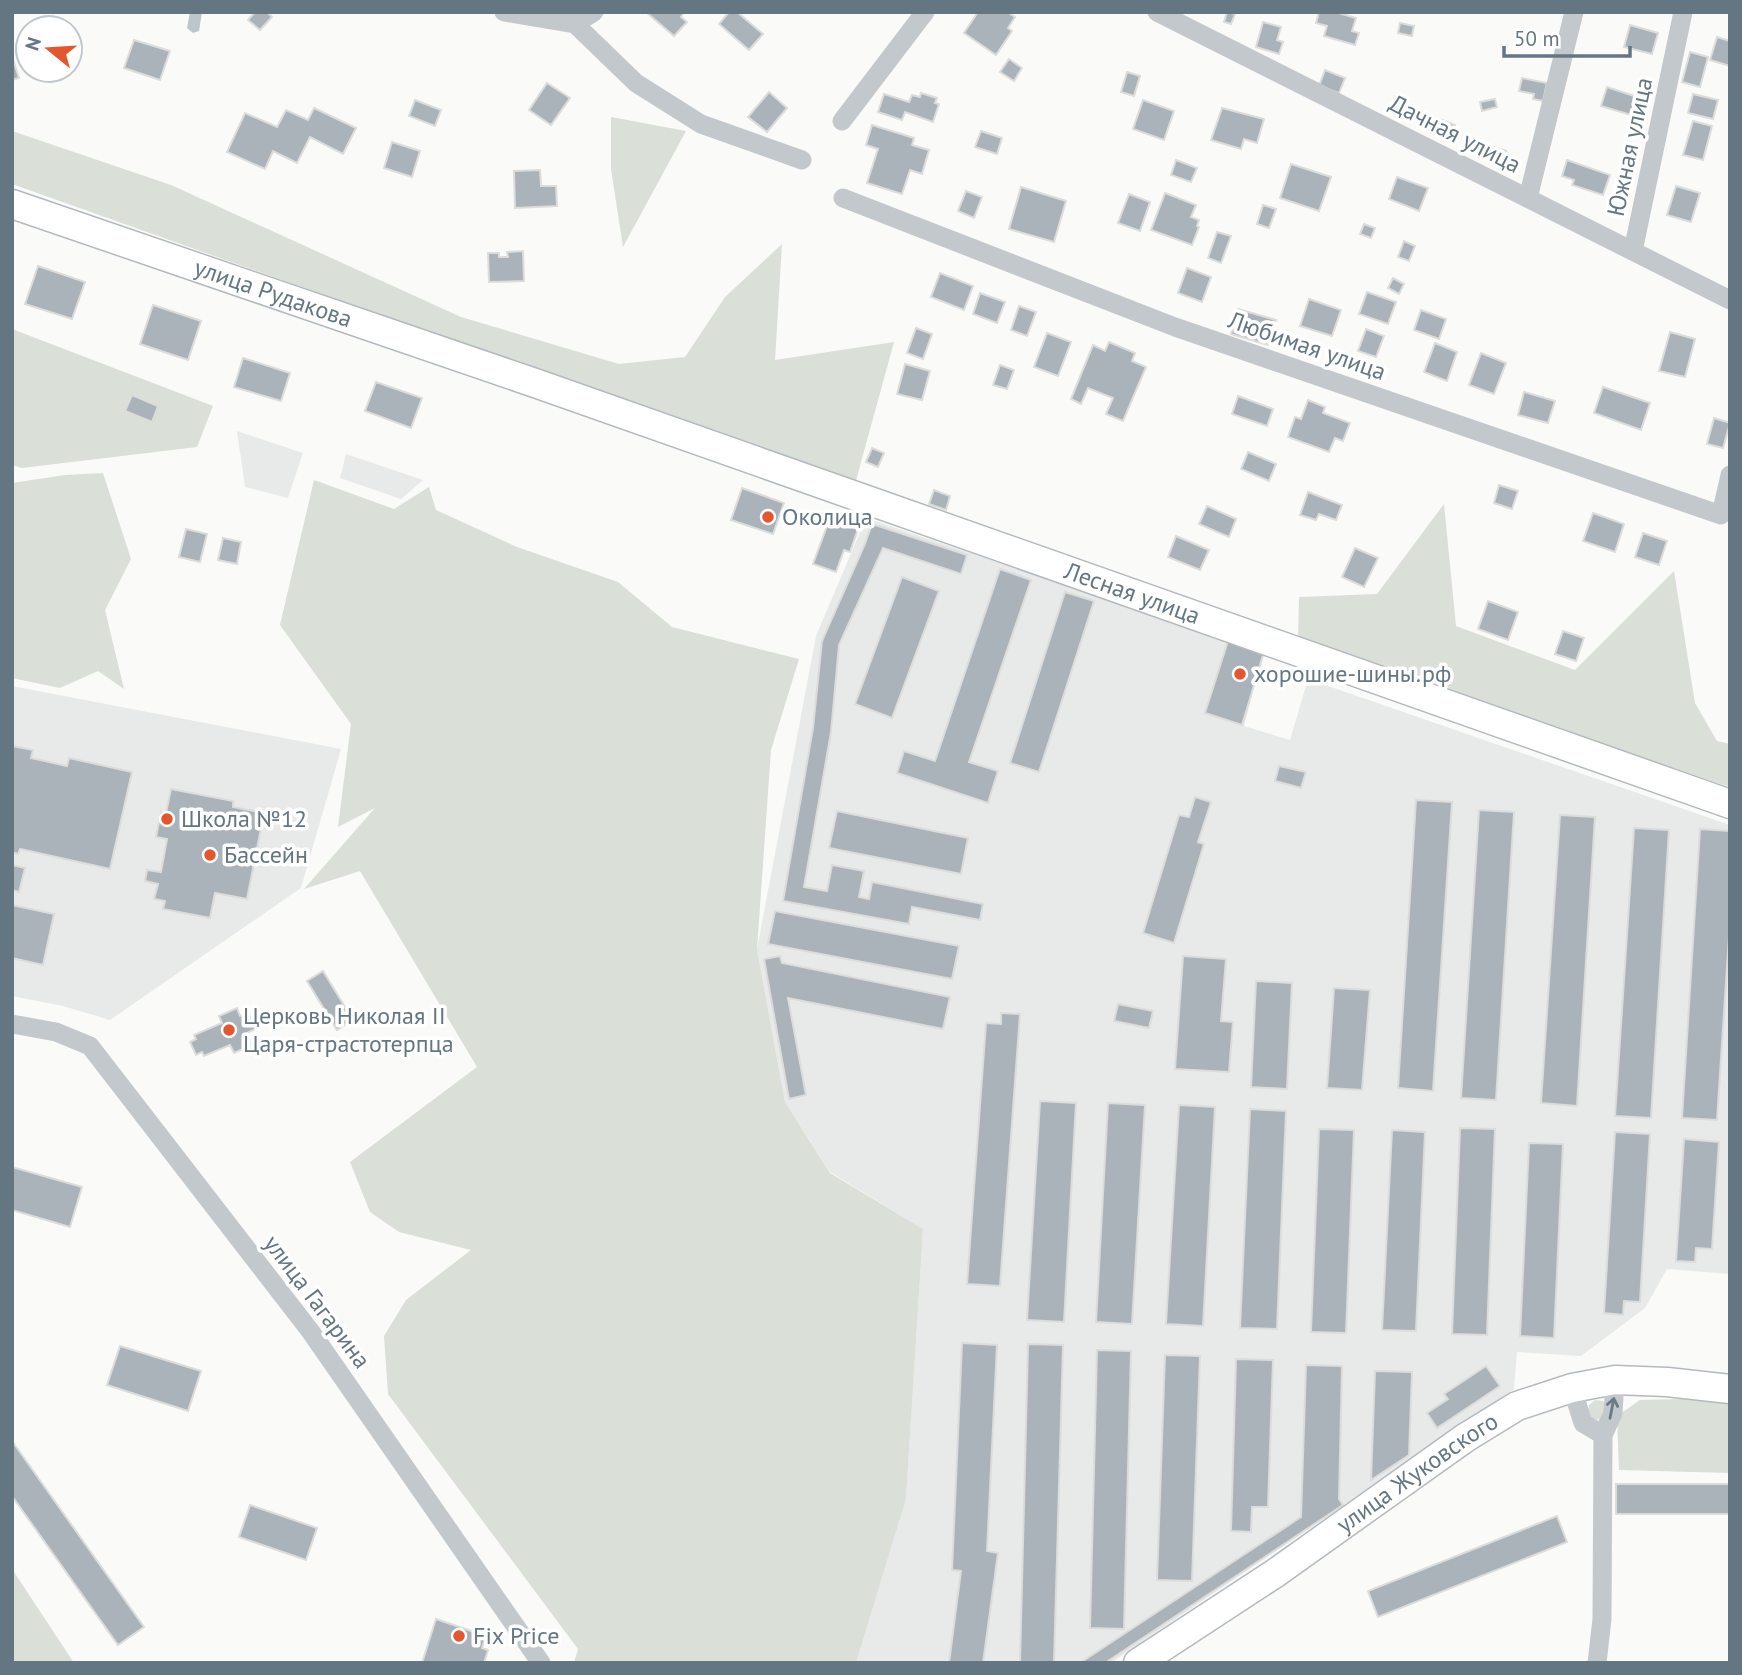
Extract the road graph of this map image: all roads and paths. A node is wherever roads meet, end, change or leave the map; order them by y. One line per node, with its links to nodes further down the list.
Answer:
1 (504, 12): 7 (street)
2 (594, 12): 7 (street)
3 (925, 12): 8 (street)
4 (1157, 12): 11 (street, Дачная улица)
5 (1574, 12): 11 (street)
6 (1683, 12): 13 (street, Южная улица)
7 (575, 24): 9 (street)
8 (842, 121)
9 (802, 160)
10 (843, 198): 16 (street, Любимая улица)
11 (1528, 198): 13 (street, Дачная улица)
12 (12, 204): 15 (main road, улица Рудакова)
13 (1633, 251): 14 (street, Дачная улица)
14 (1730, 300)
15 (535, 383): 17 (main road, Лесная улица)
16 (1730, 475)
17 (1730, 804)
18 (12, 1024): 23 (street, улица Гагарина)
19 (1615, 1380): 20 (main road, улица Жуковского); 21 (main road, улица Жуковского); 22 (street, one-way to 19)
20 (1572, 1388): 22 (street); 24 (main road, улица Жуковского)
21 (1730, 1389)
22 (1602, 1435): 25 (street)
23 (541, 1663)
24 (1138, 1663)
25 (1597, 1663)

